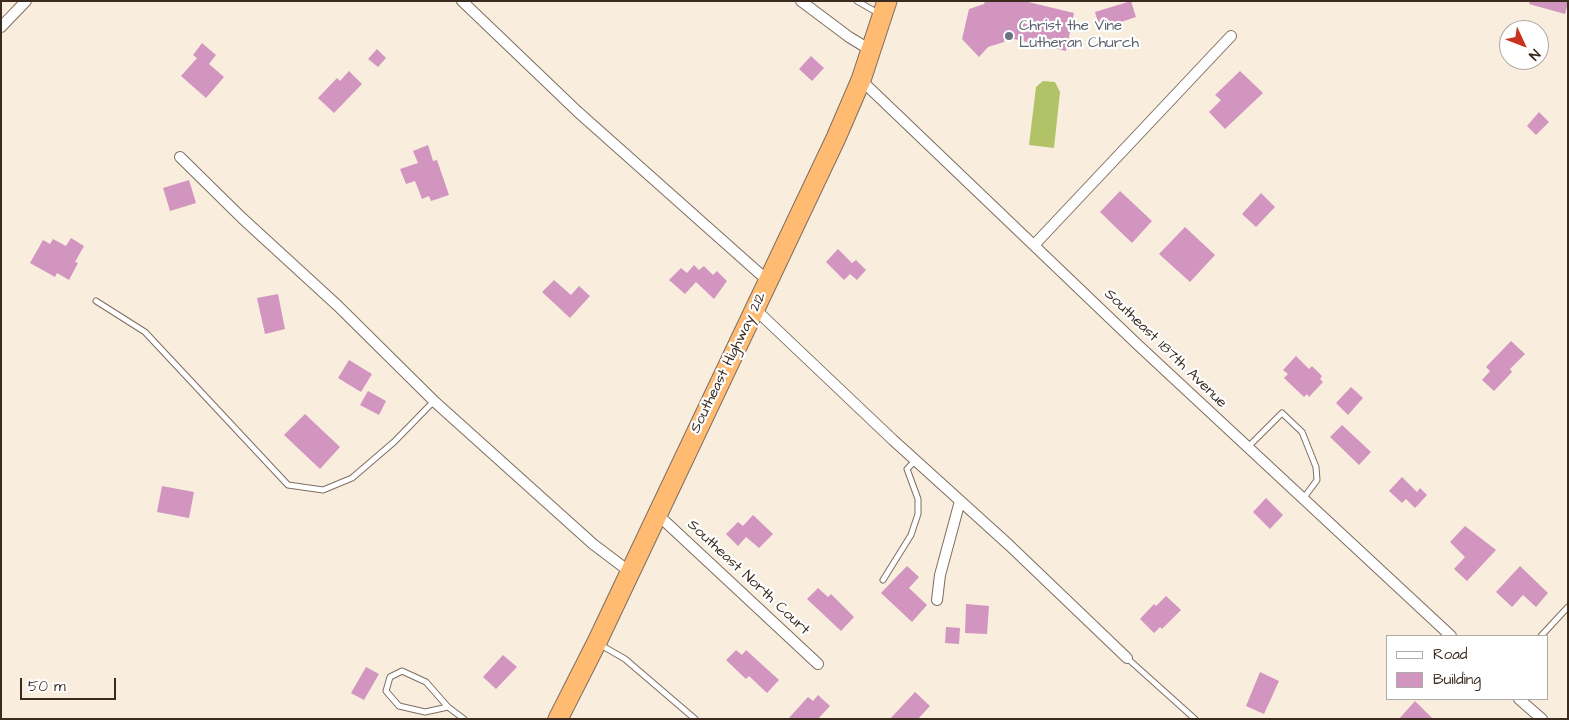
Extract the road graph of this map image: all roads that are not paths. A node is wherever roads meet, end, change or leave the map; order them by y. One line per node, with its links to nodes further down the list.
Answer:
1 (26, 1): 6 (street)
2 (462, 1): 12 (street)
3 (801, 1): 8 (street)
4 (857, 1): 5 (lane)
5 (885, 8): 8 (highway, Southeast Highway 212)
6 (1, 27)
7 (1232, 36): 11 (street)
8 (872, 51): 9 (highway, Southeast Highway 212)
9 (861, 80): 11 (street, Southeast 187th Avenue); 12 (highway, Southeast Highway 212)
10 (180, 157): 15 (street)
11 (1035, 244): 16 (street, Southeast 187th Avenue)
12 (768, 282): 14 (highway, Southeast Highway 212)
13 (96, 301): 15 (lane)
14 (755, 309): 17 (street); 20 (highway, Southeast Highway 212)
15 (434, 401): 21 (street)
16 (1247, 448): 18 (street, Southeast 187th Avenue); 18 (lane)
17 (916, 460): 19 (street); 22 (lane)
18 (1303, 500): 25 (street, Southeast 187th Avenue)
19 (960, 501): 23 (street); 28 (street)
20 (657, 514): 21 (highway, Southeast Highway 212); 29 (street, Southeast North Court)
21 (630, 572): 27 (highway, Southeast Highway 212)
22 (882, 580)
23 (937, 600)
24 (1568, 607): 26 (lane)
25 (1450, 635)
26 (1542, 635)
27 (597, 642): 33 (highway, Southeast Highway 212); 34 (lane)
28 (1127, 658): 35 (lane)
29 (818, 664)
30 (1520, 700): 36 (street)
31 (448, 706): 31 (lane); 32 (lane)
32 (464, 719)
33 (558, 719)
34 (696, 719)
35 (1195, 719)
36 (1542, 719)

